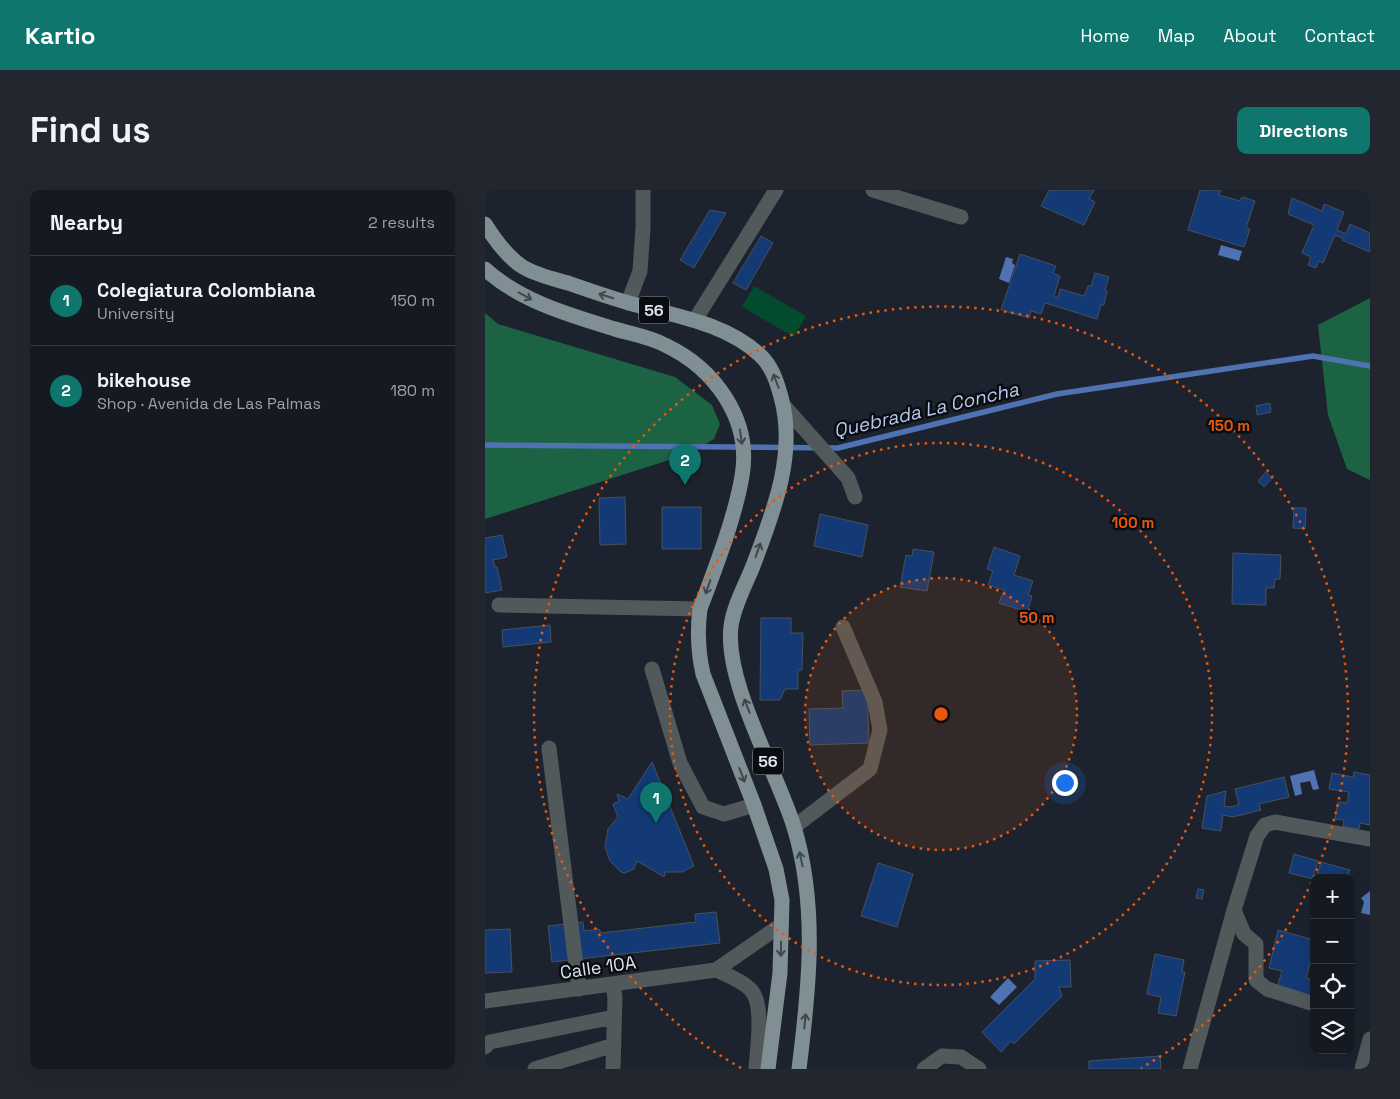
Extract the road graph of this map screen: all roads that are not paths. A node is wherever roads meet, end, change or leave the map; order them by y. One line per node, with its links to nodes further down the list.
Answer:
1 (643, 190): 7 (street)
2 (775, 190): 8 (street)
3 (873, 190): 4 (street)
4 (961, 217)
5 (485, 224): 7 (main road, 56, one-way to 5)
6 (485, 269): 12 (main road, 56, one-way to 12)
7 (628, 303): 8 (main road, 56)
8 (695, 320): 9 (main road, 56, one-way to 8)
9 (784, 406): 10 (street); 17 (main road, 56, one-way to 9)
10 (855, 497)
11 (499, 605): 12 (street)
12 (700, 609): 16 (main road, 56, one-way to 16)
13 (843, 627): 17 (street)
14 (652, 669): 16 (street)
15 (549, 748): 23 (street)
16 (753, 804): 20 (main road, 56)
17 (794, 827): 34 (main road, 56, one-way to 17)
18 (1370, 839): 19 (street)
19 (1234, 910): 25 (street); 37 (street)
20 (781, 925): 21 (street, Calle 10A); 33 (main road, 56, one-way to 33)
21 (716, 970): 22 (street, Calle 10A); 32 (street)
22 (613, 984): 23 (street, Calle 10A); 26 (street)
23 (579, 989): 24 (street, Calle 10A)
24 (485, 1001)
25 (1310, 1003)
26 (614, 1017): 28 (street); 29 (street)
27 (1370, 1039): 38 (street)
28 (614, 1045): 30 (street); 31 (street)
29 (485, 1047)
30 (535, 1069)
31 (613, 1069)
32 (756, 1069)
33 (768, 1069)
34 (799, 1069)
35 (924, 1069): 36 (street)
36 (979, 1069)
37 (1190, 1069)
38 (1362, 1069)

